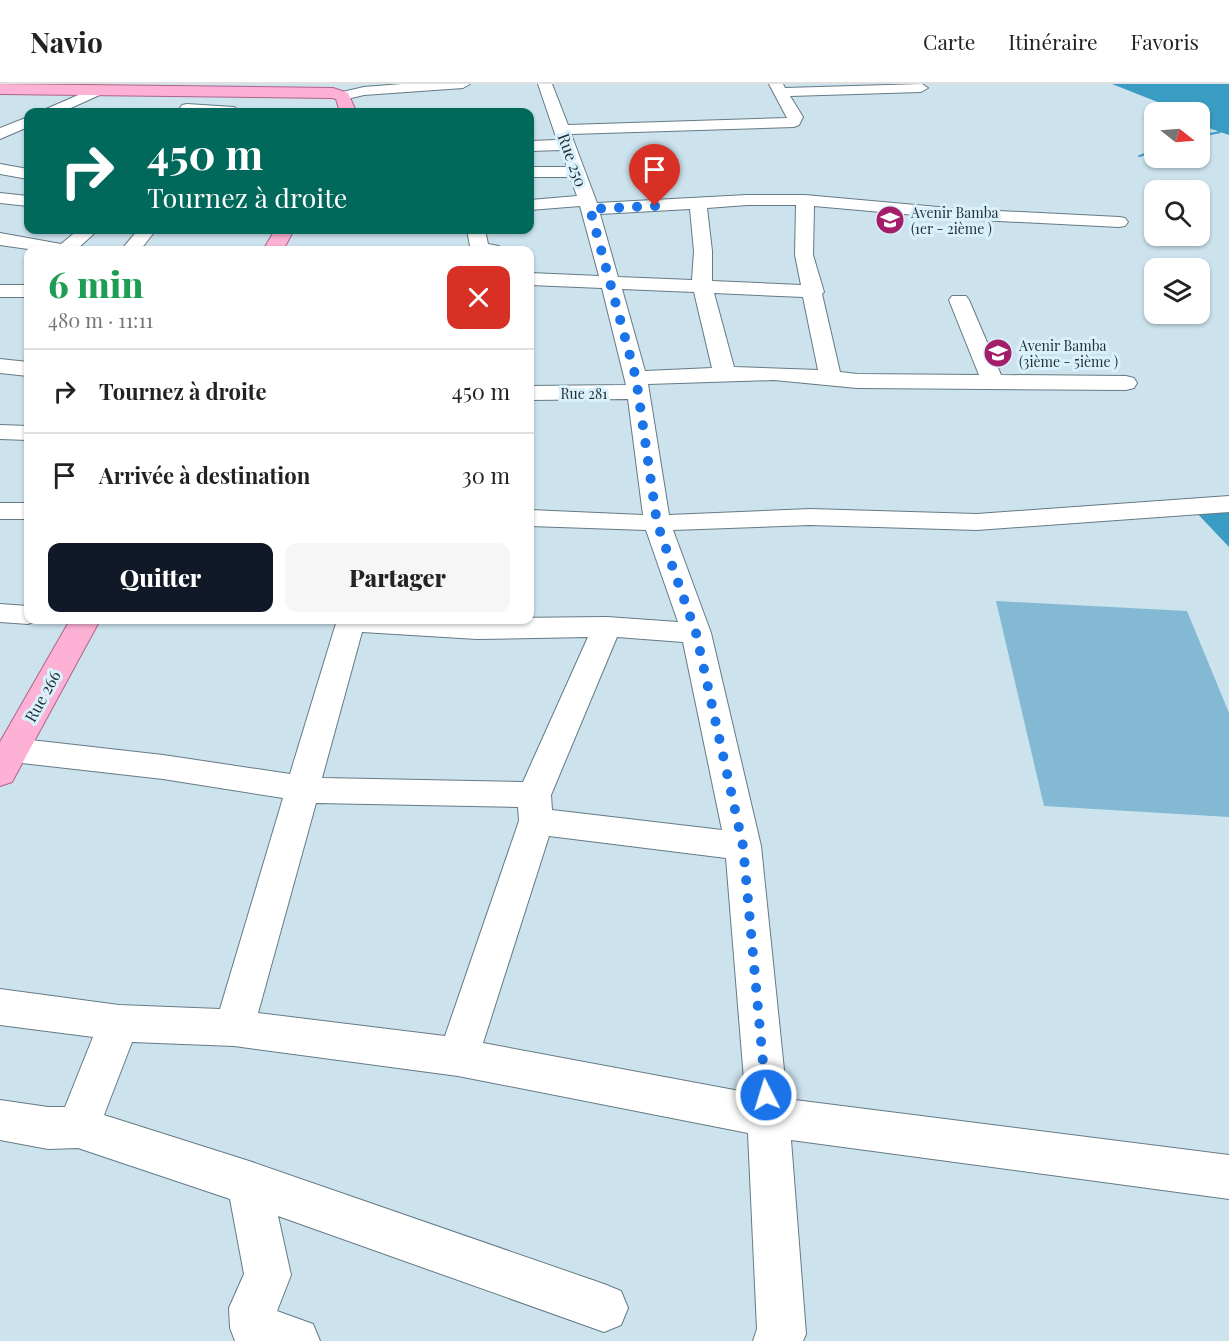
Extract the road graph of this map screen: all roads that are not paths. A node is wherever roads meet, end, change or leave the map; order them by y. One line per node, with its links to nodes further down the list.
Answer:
1 (4, 84): 8 (street)
2 (463, 84): 6 (street)
3 (545, 84): 20 (street, Rue 250)
4 (67, 86): 8 (main road); 12 (main road)
5 (139, 87): 9 (main road); 12 (main road)
6 (365, 87): 14 (street)
7 (857, 87): 10 (street); 11 (street)
8 (0, 88)
9 (210, 88): 13 (main road)
10 (779, 88): 20 (street)
11 (921, 88)
12 (99, 90): 15 (street)
13 (279, 90): 14 (main road); 16 (main road)
14 (343, 96): 17 (main road)
15 (60, 108)
16 (319, 108)
17 (347, 108)
18 (24, 126): 19 (street)
19 (2, 128)
20 (557, 131): 21 (street); 24 (street, Rue 250)
21 (534, 144)
22 (0, 169): 25 (street)
23 (534, 172): 24 (street)
24 (577, 172): 29 (street, Rue 250)
25 (24, 173)
26 (0, 198): 28 (street)
27 (805, 200): 30 (street); 32 (street); 44 (street)
28 (24, 201)
29 (589, 204): 30 (street); 31 (street); 40 (street, Rue 250)
30 (698, 204): 41 (street)
31 (534, 205)
32 (1119, 222)
33 (84, 234): 37 (street)
34 (144, 234): 38 (street)
35 (0, 239): 36 (street)
36 (41, 246)
37 (70, 246)
38 (133, 246)
39 (534, 279): 40 (street)
40 (610, 281): 41 (street); 52 (street, Rue 250)
41 (702, 286): 44 (street); 48 (street)
42 (24, 289): 43 (street)
43 (0, 291)
44 (814, 292): 49 (street)
45 (959, 300): 50 (street)
46 (0, 366): 47 (street)
47 (24, 369)
48 (725, 374): 49 (street, Rue 281); 52 (street, Rue 281)
49 (830, 376): 50 (street, Rue 281)
50 (992, 380): 51 (street, Rue 281)
51 (1126, 382)
52 (637, 385): 53 (street, Rue 281); 60 (street, Rue 250)
53 (534, 393)
54 (0, 432): 55 (street)
55 (24, 433)
56 (1229, 504): 60 (street)
57 (0, 511): 58 (street)
58 (24, 511)
59 (534, 518): 60 (street)
60 (657, 523): 67 (street, Rue 250)
61 (0, 613): 62 (street)
62 (24, 615)
63 (83, 624): 68 (main road, Rue 266)
64 (350, 624): 69 (street)
65 (398, 624): 66 (street)
66 (608, 627): 67 (street); 70 (street)
67 (696, 633): 71 (street, Rue 250)
68 (4, 765): 69 (street)
69 (303, 788): 70 (street); 74 (street)
70 (535, 808): 71 (street); 75 (street)
71 (743, 846): 76 (street, Rue 250)
72 (0, 1006): 73 (street)
73 (119, 1023): 74 (street); 78 (street)
74 (234, 1028): 75 (street)
75 (458, 1057): 76 (street)
76 (768, 1117): 79 (street); 83 (street, Rue 250)
77 (0, 1120): 78 (street)
78 (78, 1127): 80 (street)
79 (1229, 1177)
80 (249, 1183): 81 (street); 82 (street)
81 (604, 1308)
82 (267, 1337)
83 (777, 1341)

